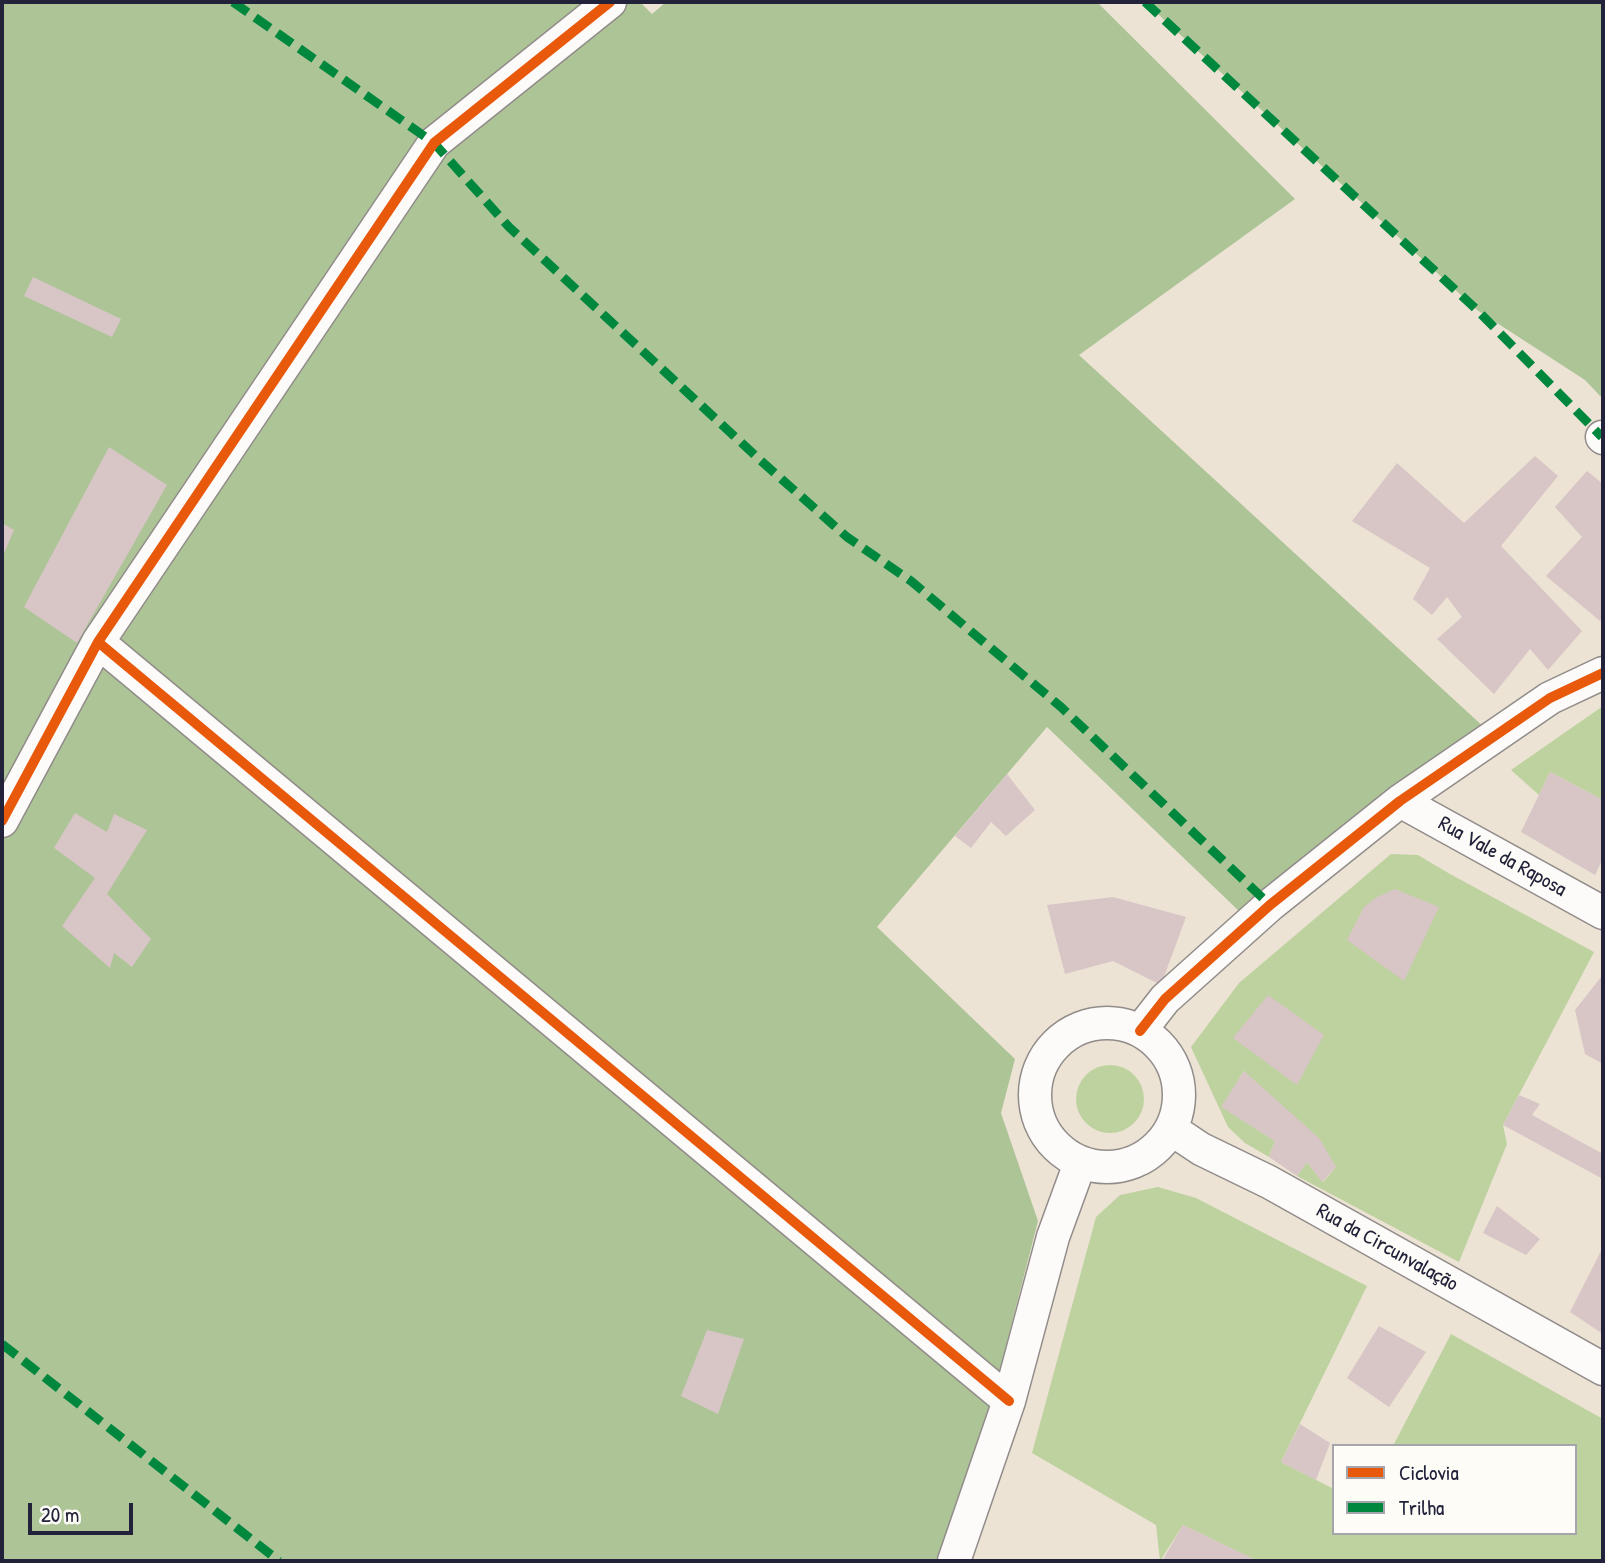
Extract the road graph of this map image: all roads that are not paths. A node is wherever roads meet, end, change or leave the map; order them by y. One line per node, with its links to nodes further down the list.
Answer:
1 (610, 2): 2 (street)
2 (98, 642): 5 (street); 11 (street)
3 (1603, 673): 4 (street)
4 (1400, 801): 6 (street, Rua Vale da Raposa); 7 (street)
5 (2, 821)
6 (1603, 913)
7 (1140, 1031): 8 (street); 9 (street)
8 (1171, 1129): 9 (street); 10 (street, Rua da Circunvalação)
9 (1080, 1163): 11 (street)
10 (1603, 1369)
11 (1009, 1401): 12 (street)
12 (954, 1561)

